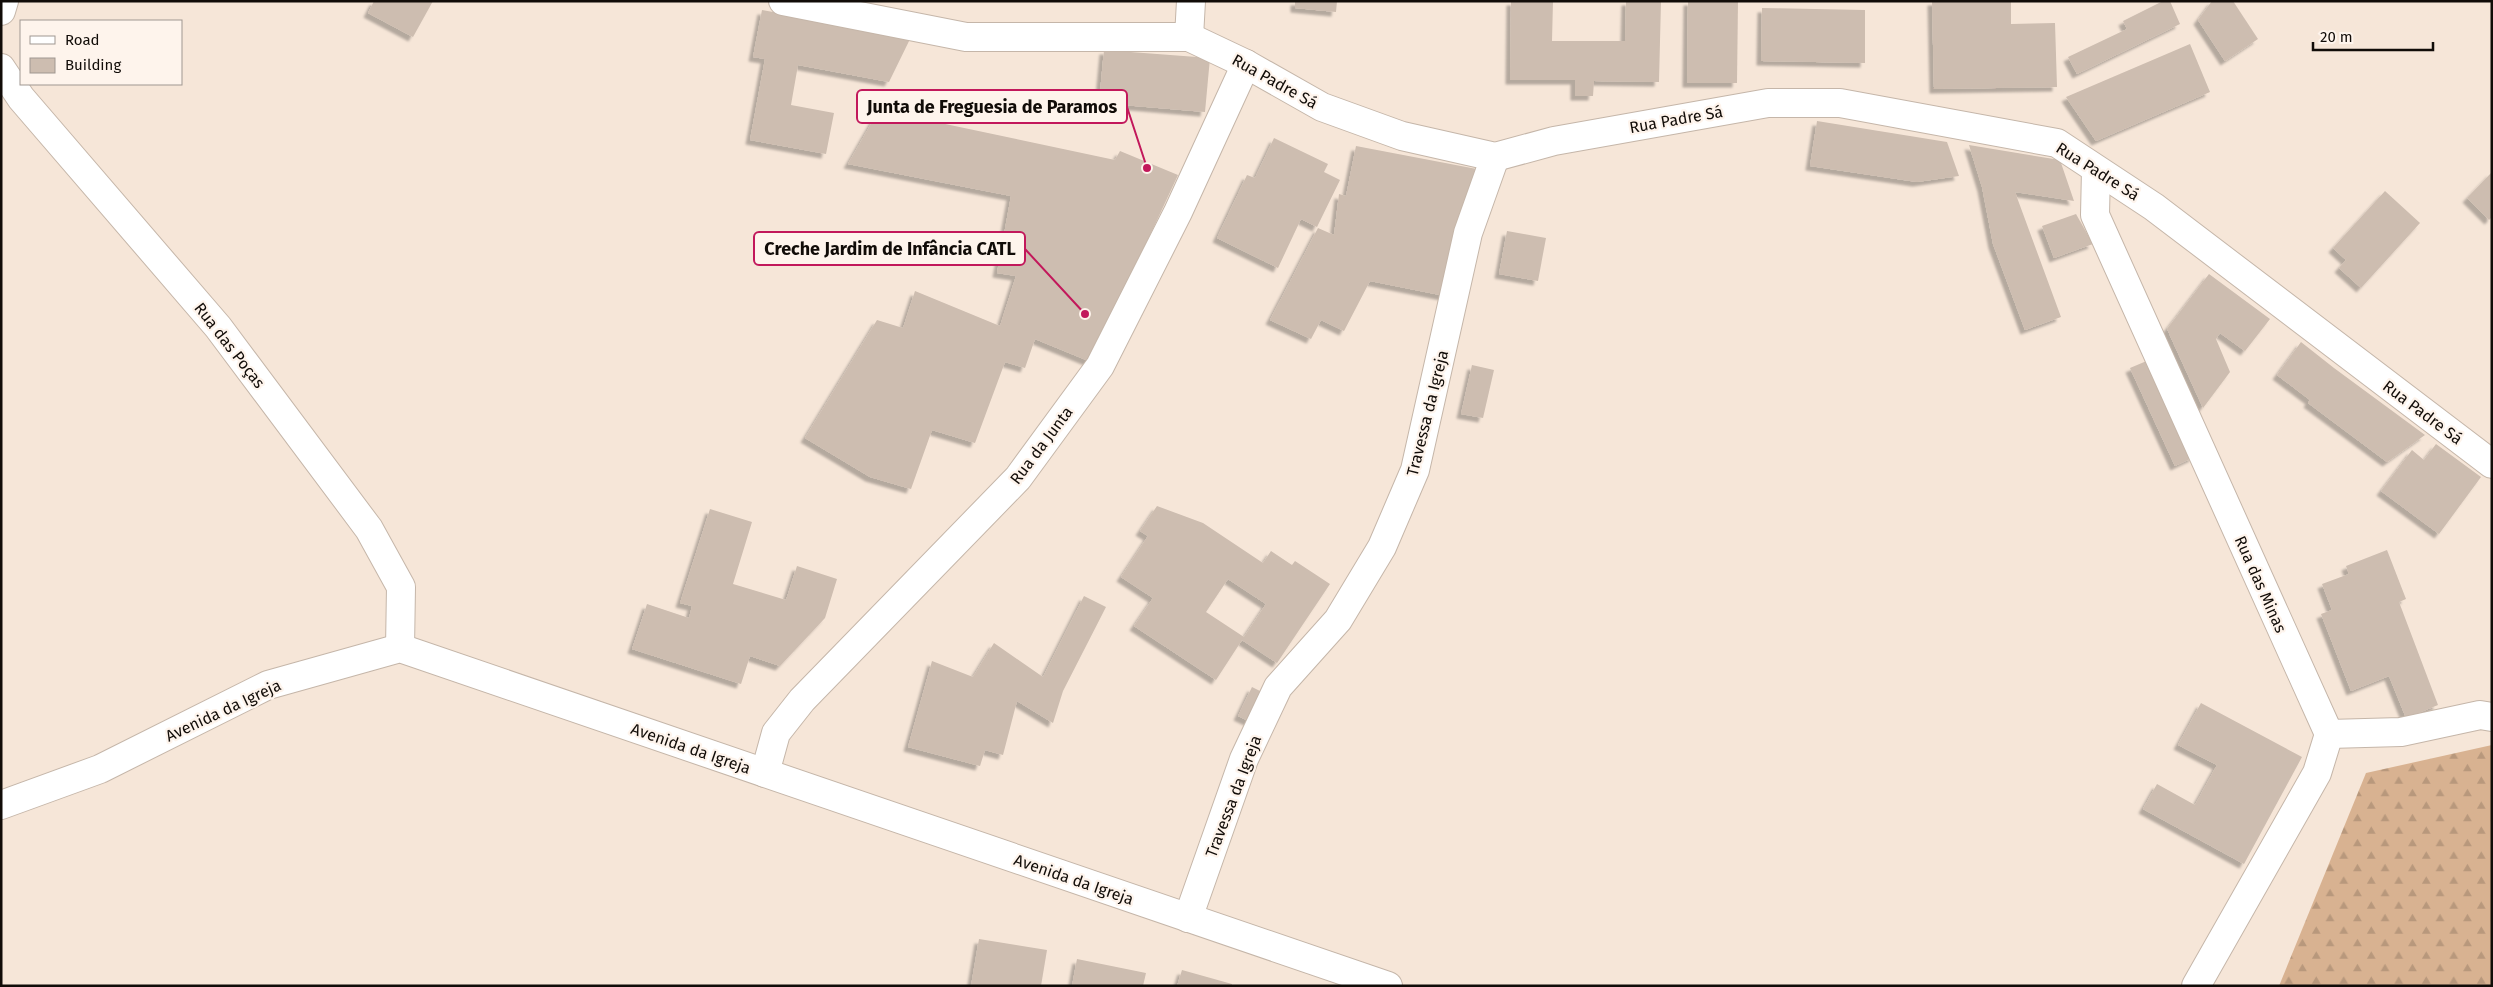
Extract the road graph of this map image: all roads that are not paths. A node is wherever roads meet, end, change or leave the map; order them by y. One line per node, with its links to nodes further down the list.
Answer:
1 (4, 1): 4 (street)
2 (783, 1): 5 (street, Rua Padre Sá)
3 (1191, 1): 5 (street)
4 (1, 11)
5 (1189, 37): 6 (street, Rua Padre Sá)
6 (1246, 64): 8 (street, Rua Padre Sá); 14 (street, Rua da Junta)
7 (1, 68): 11 (street, Rua das Poças)
8 (1494, 157): 9 (street, Rua Padre Sá); 16 (street, Travessa da Igreja)
9 (2096, 170): 10 (street, Rua Padre Sá); 13 (street, Rua das Minas)
10 (2492, 464)
11 (400, 648): 14 (street, Avenida da Igreja); 15 (street, Avenida da Igreja)
12 (2492, 717): 13 (street)
13 (2329, 734): 18 (street)
14 (765, 773): 16 (street, Avenida da Igreja)
15 (1, 805)
16 (1188, 918): 17 (street, Avenida da Igreja)
17 (1388, 986)
18 (2196, 986)

